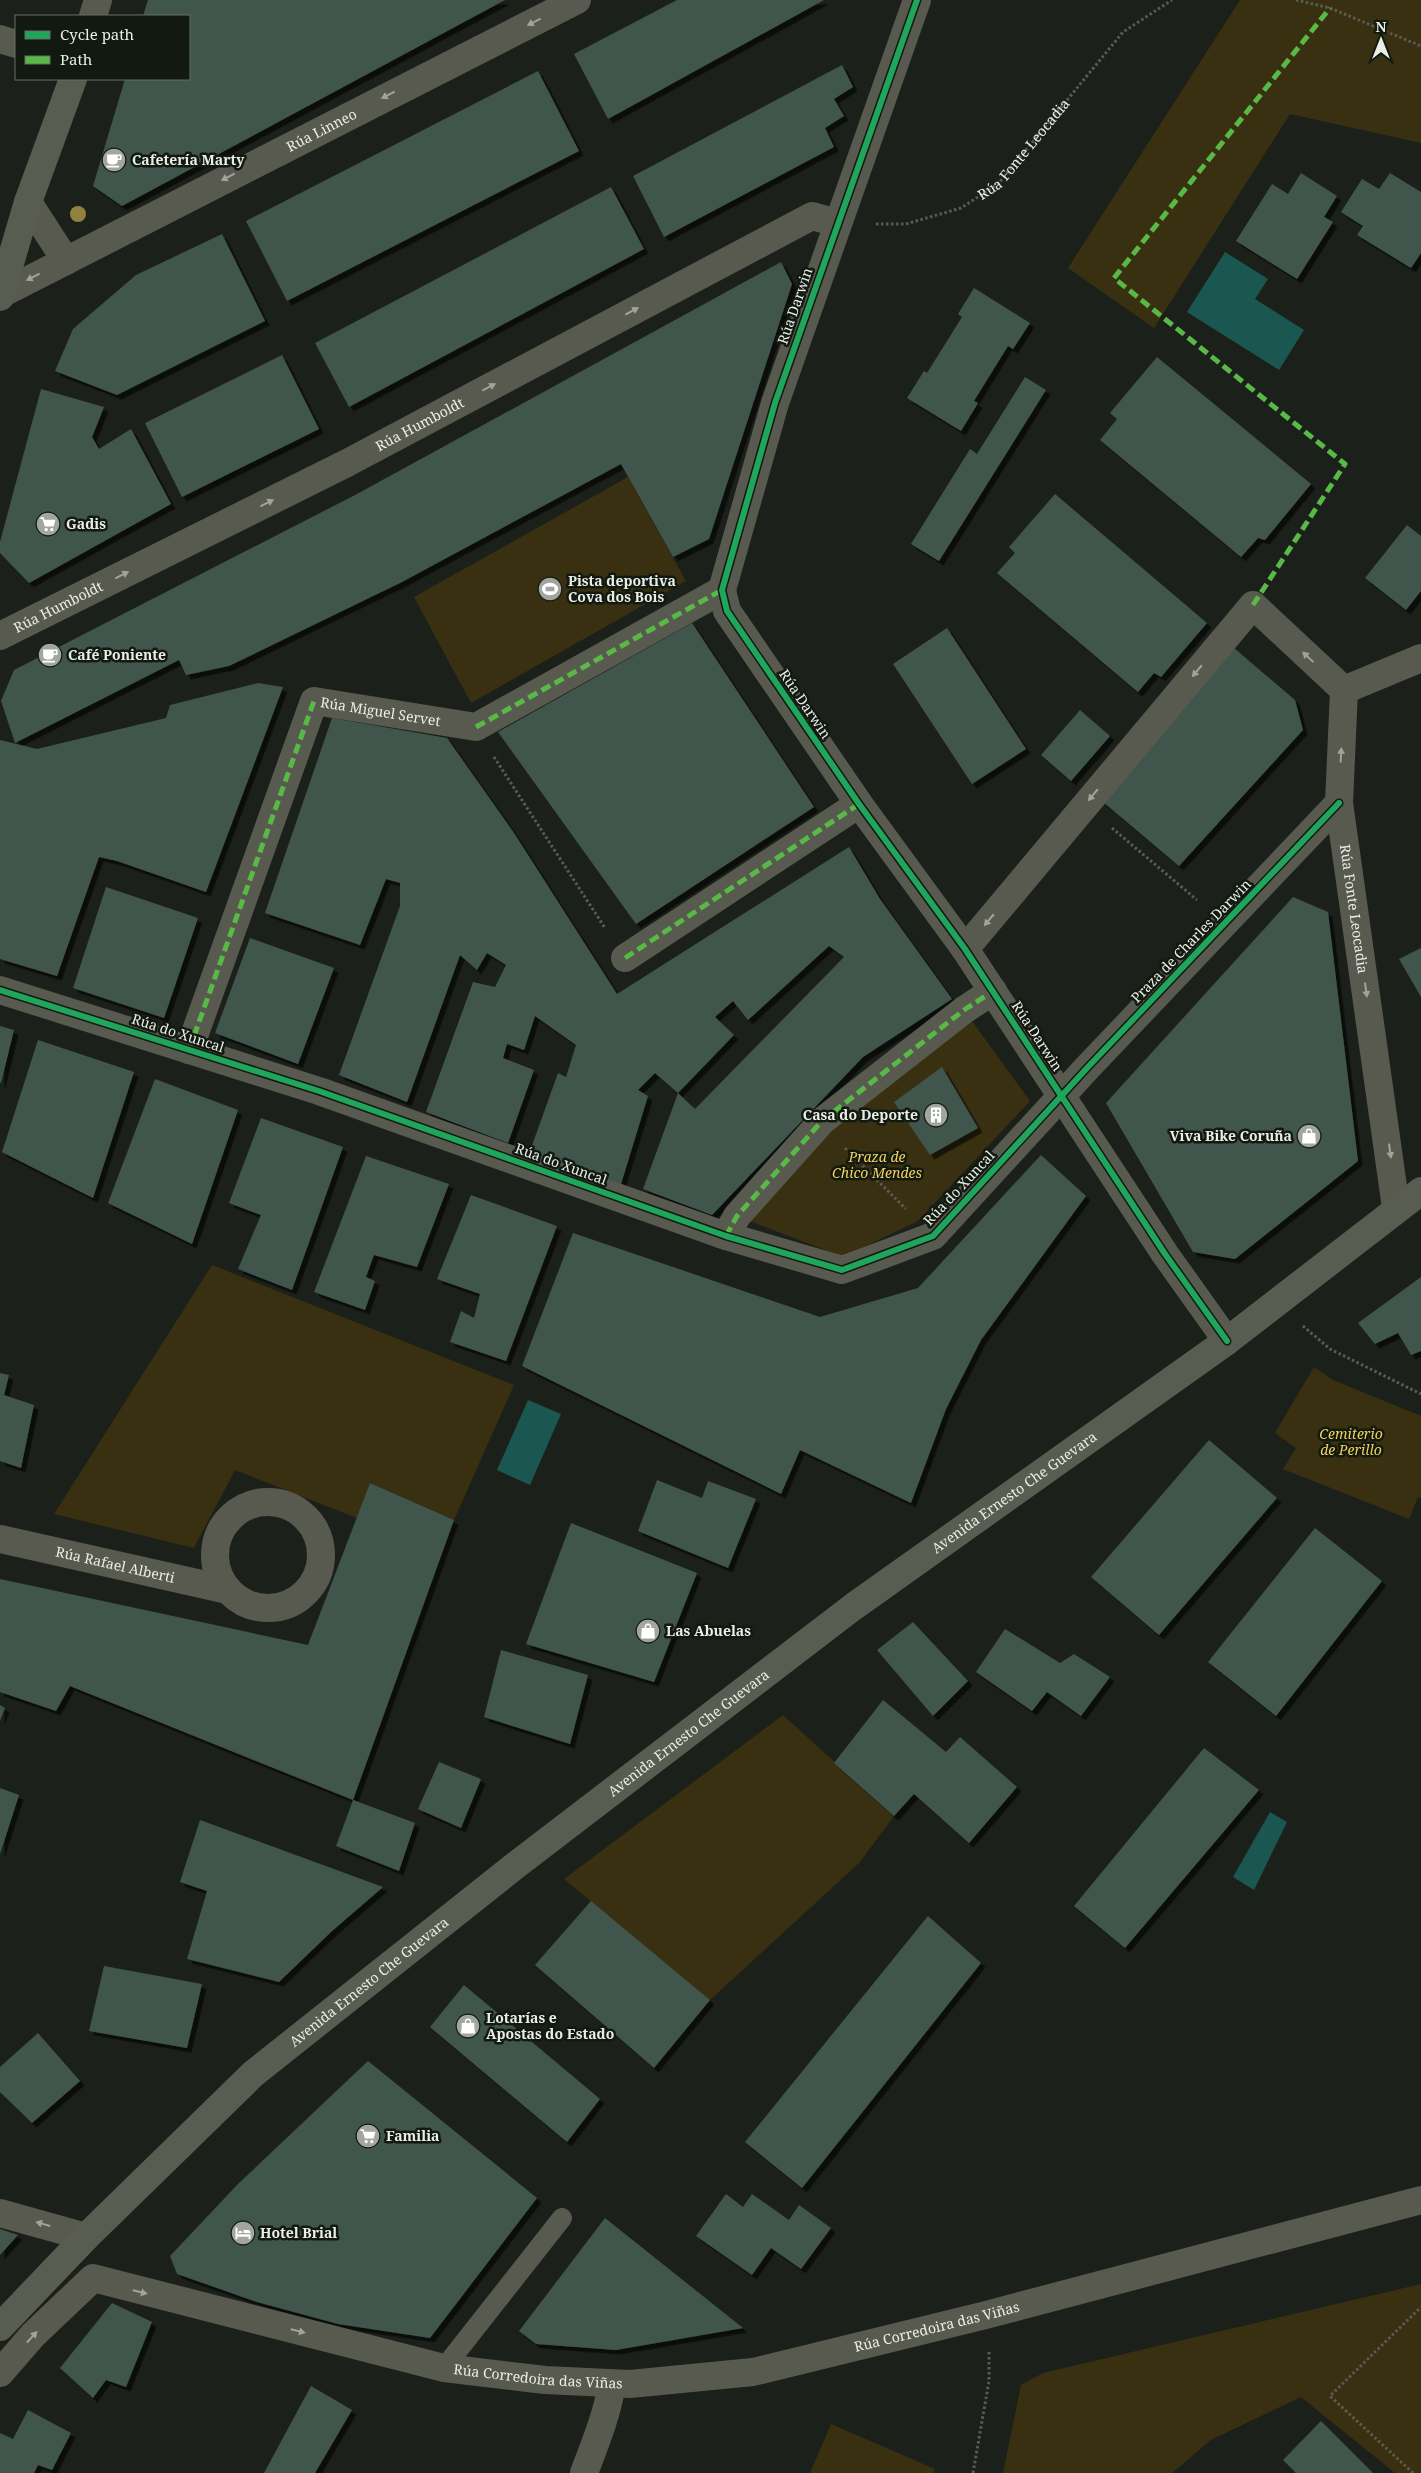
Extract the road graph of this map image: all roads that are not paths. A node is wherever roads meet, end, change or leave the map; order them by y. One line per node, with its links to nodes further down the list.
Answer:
1 (98, 0): 4 (street)
2 (577, 0): 10 (street, Rúa Linneo, one-way to 10)
3 (917, 0): 9 (street, Rúa Darwin)
4 (93, 15)
5 (0, 39): 6 (street)
6 (15, 44)
7 (73, 80): 8 (main road)
8 (28, 202): 10 (street); 11 (main road)
9 (837, 223): 12 (street, Rúa Darwin); 13 (street, Rúa Humboldt, one-way to 9)
10 (66, 261): 11 (street, Rúa Linneo, one-way to 11)
11 (0, 295)
12 (722, 590): 17 (street, Rúa Darwin); 22 (street, Rúa Miguel Servet)
13 (0, 636)
14 (1421, 658): 15 (street)
15 (1344, 690): 16 (street, Rúa Fonte Leocadia, one-way to 15); 18 (street, one-way to 18)
16 (1338, 803): 23 (street, Praza de Charles Darwin); 25 (street, Rúa Fonte Leocadia, one-way to 25)
17 (859, 804): 18 (street, Rúa Darwin); 19 (street)
18 (965, 948): 21 (street, Rúa Darwin)
19 (625, 958)
20 (0, 990): 22 (street, Rúa do Xuncal)
21 (993, 991): 23 (street, Rúa Darwin); 26 (street)
22 (189, 1050): 26 (street, Rúa do Xuncal)
23 (1061, 1096): 26 (street, Rúa do Xuncal); 27 (street, Rúa Darwin)
24 (1421, 1191): 25 (main road, Avenida Ernesto Che Guevara)
25 (1396, 1208): 27 (main road, Avenida Ernesto Che Guevara)
26 (726, 1236)
27 (1227, 1341): 33 (main road, Avenida Ernesto Che Guevara)
28 (0, 1539): 29 (street, Rúa Rafael Alberti)
29 (228, 1590)
30 (1421, 2200): 37 (street, Rúa Corredoira das Viñas)
31 (0, 2213): 33 (street, one-way to 31)
32 (562, 2218): 35 (lane, Rúa Corredoira das Viñas)
33 (86, 2237): 34 (main road, Avenida Ernesto Che Guevara)
34 (0, 2327)
35 (444, 2368): 36 (street, Rúa Corredoira das Viñas, one-way to 35); 37 (street, Rúa Corredoira das Viñas)
36 (0, 2373)
37 (612, 2384): 38 (street)
38 (584, 2473)

